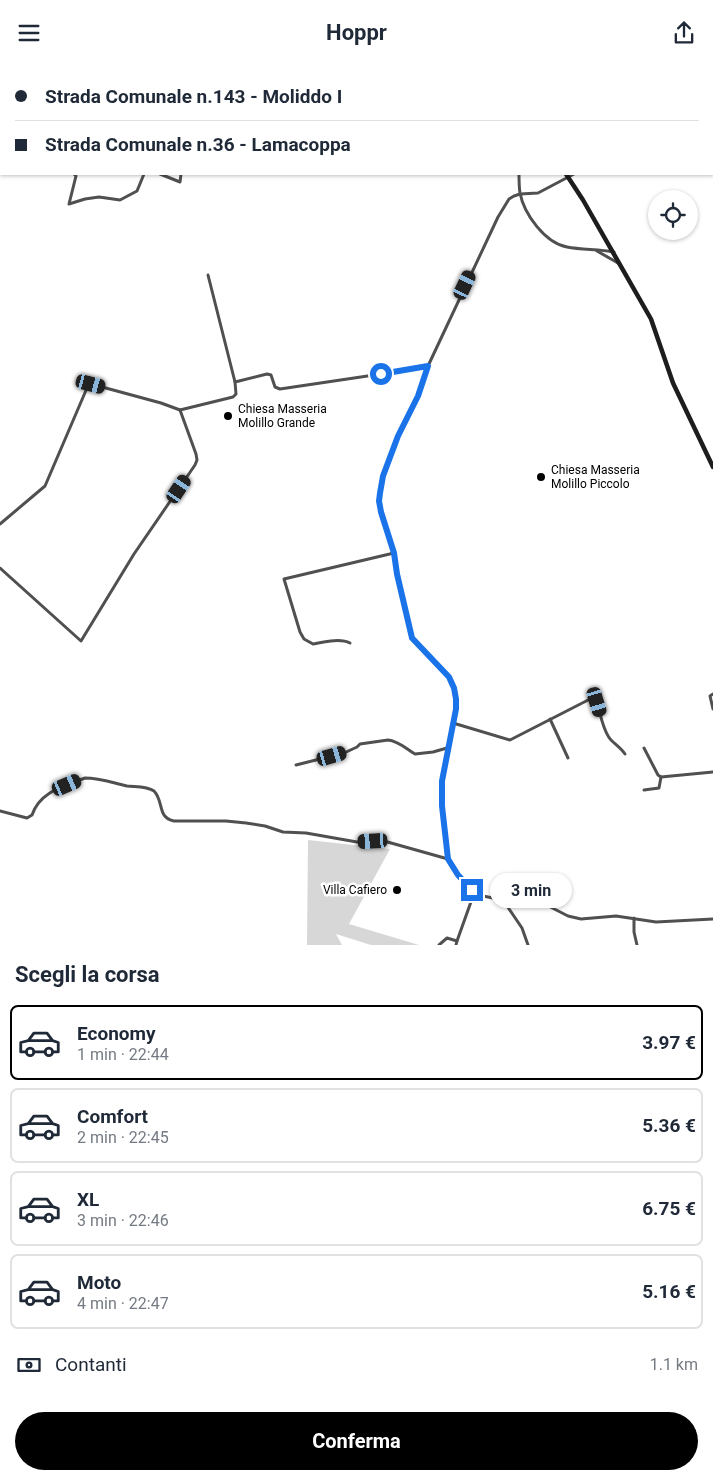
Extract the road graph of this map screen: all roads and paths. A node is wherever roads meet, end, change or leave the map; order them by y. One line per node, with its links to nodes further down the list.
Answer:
1 (75, 175): 2 (street)
2 (144, 175)
3 (162, 175): 4 (street)
4 (181, 175)
5 (519, 175): 7 (street)
6 (567, 175): 7 (street); 9 (main road)
7 (520, 194): 8 (street); 12 (street)
8 (590, 249): 9 (street); 10 (street)
9 (614, 253): 10 (main road)
10 (621, 265): 15 (main road)
11 (208, 275): 13 (street)
12 (428, 366): 13 (street); 17 (street)
13 (235, 382): 14 (street)
14 (180, 410): 16 (street); 18 (street)
15 (713, 467)
16 (0, 524)
17 (394, 553): 19 (street); 23 (street)
18 (0, 568)
19 (350, 643)
20 (713, 694): 21 (street)
21 (713, 709)
22 (550, 719): 23 (street); 26 (street); 27 (street)
23 (453, 723): 24 (street)
24 (448, 748): 28 (street); 33 (street)
25 (644, 748): 30 (street)
26 (625, 754)
27 (568, 758)
28 (296, 765)
29 (713, 772): 30 (street)
30 (661, 777): 31 (street)
31 (644, 790)
32 (0, 811): 33 (street)
33 (448, 859): 34 (street)
34 (472, 890): 35 (street); 38 (street)
35 (503, 900): 36 (street); 40 (street)
36 (634, 918): 37 (street); 41 (street)
37 (713, 919)
38 (457, 943): 39 (street)
39 (439, 945)
40 (528, 945)
41 (637, 945)

